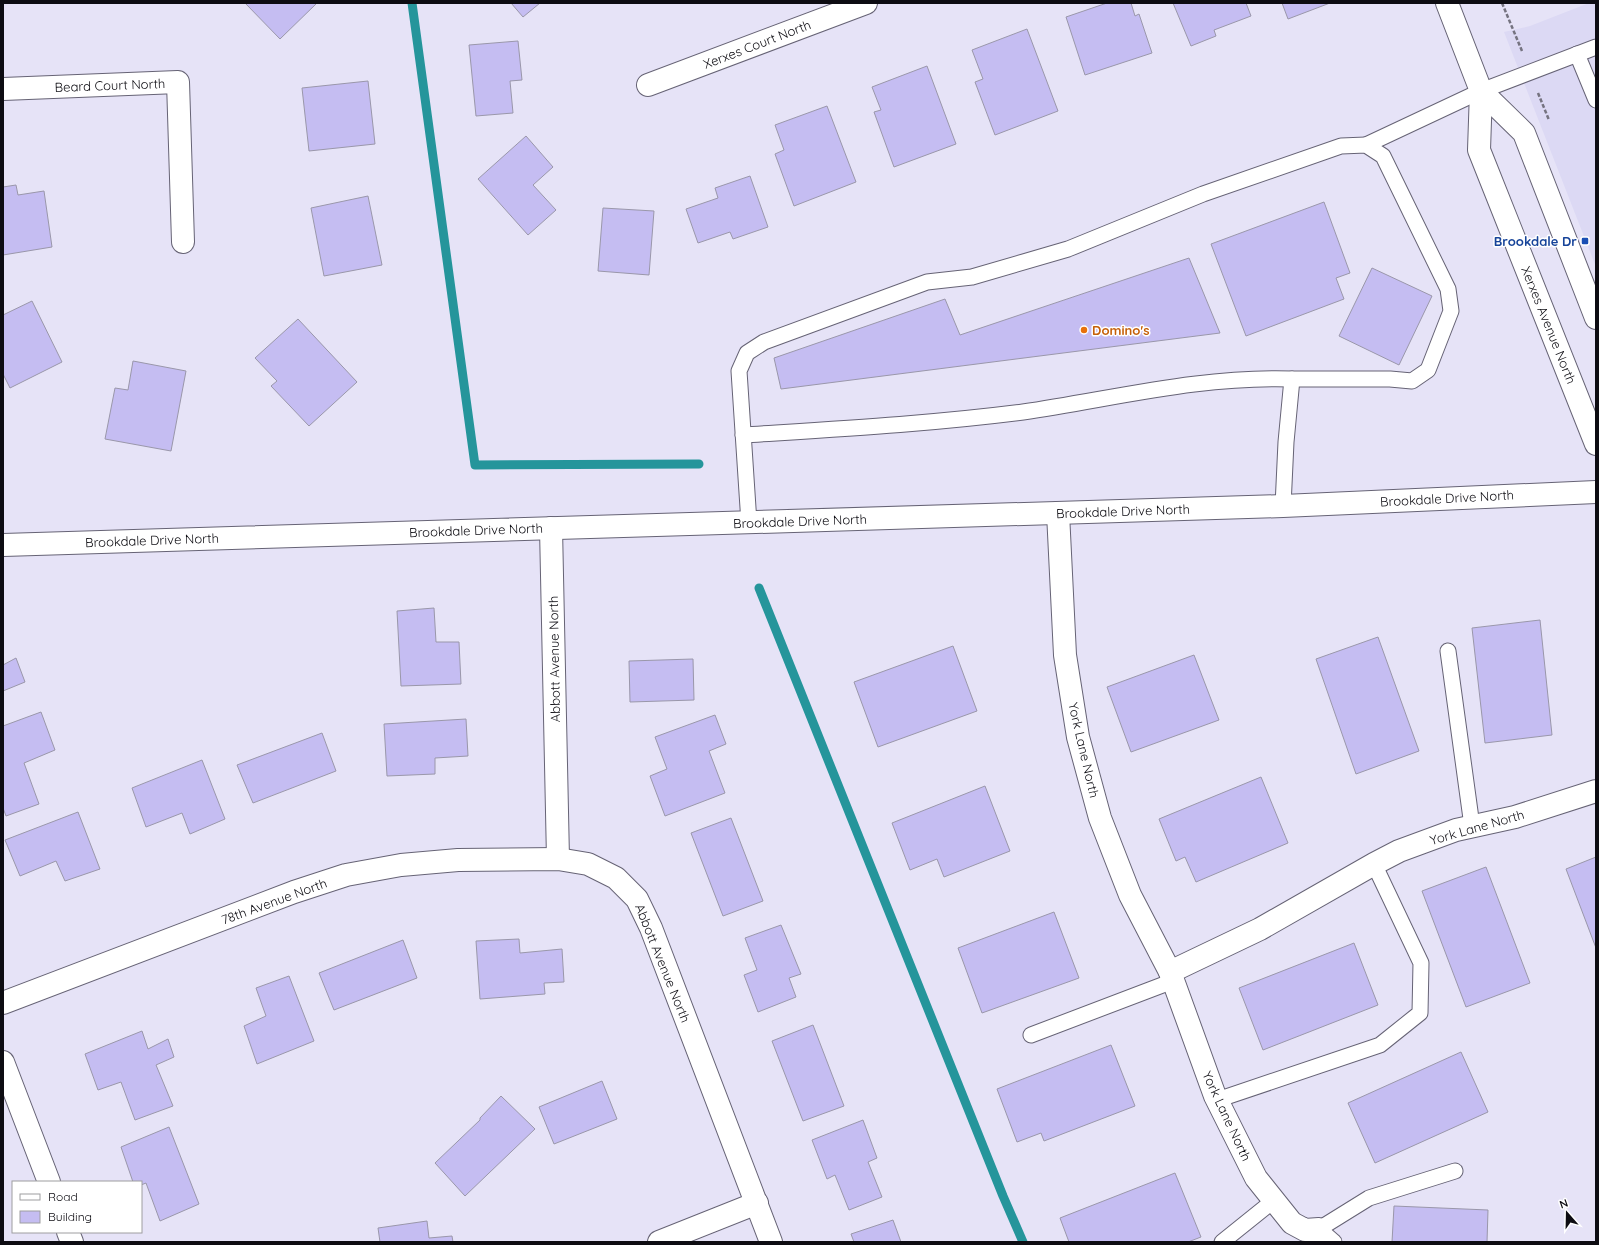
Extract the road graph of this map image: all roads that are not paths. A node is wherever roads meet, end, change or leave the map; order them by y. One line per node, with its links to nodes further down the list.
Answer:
1 (866, 3): 5 (street, Xerxes Court North)
2 (1447, 3): 7 (street, Xerxes Avenue North)
3 (1596, 47): 4 (lane)
4 (1577, 54): 7 (lane); 8 (lane)
5 (648, 85)
6 (3, 89): 10 (street, Beard Court North)
7 (1481, 91): 9 (lane); 11 (street, Xerxes Avenue North); 14 (street, Xerxes Avenue North)
8 (1596, 100)
9 (1366, 146): 12 (lane); 13 (lane)
10 (183, 242)
11 (1596, 318)
12 (1292, 380): 13 (lane); 16 (lane)
13 (743, 435): 18 (lane)
14 (1596, 444)
15 (1596, 492): 16 (street, Brookdale Drive North)
16 (1283, 506): 17 (street, Brookdale Drive North)
17 (1058, 514): 18 (street, Brookdale Drive North); 26 (street, York Lane North)
18 (749, 523): 19 (street, Brookdale Drive North)
19 (551, 528): 20 (street, Brookdale Drive North); 24 (street, Abbott Avenue North)
20 (3, 545)
21 (1448, 651): 23 (lane)
22 (1596, 791): 23 (street, York Lane North)
23 (1472, 826): 25 (street, York Lane North)
24 (558, 859): 27 (street, 78th Avenue North); 34 (street, Abbott Avenue North)
25 (1374, 864): 26 (street, York Lane North); 30 (lane)
26 (1171, 977): 28 (lane); 30 (street, York Lane North)
27 (3, 1003)
28 (1031, 1035)
29 (3, 1062): 32 (street)
30 (1217, 1100): 33 (street, York Lane North)
31 (1455, 1171): 35 (lane)
32 (49, 1181)
33 (1273, 1201): 35 (street, York Lane North); 38 (lane)
34 (757, 1203): 36 (street); 37 (street, Abbott Avenue North)
35 (1322, 1238)
36 (659, 1242)
37 (771, 1242)
38 (1222, 1242)

